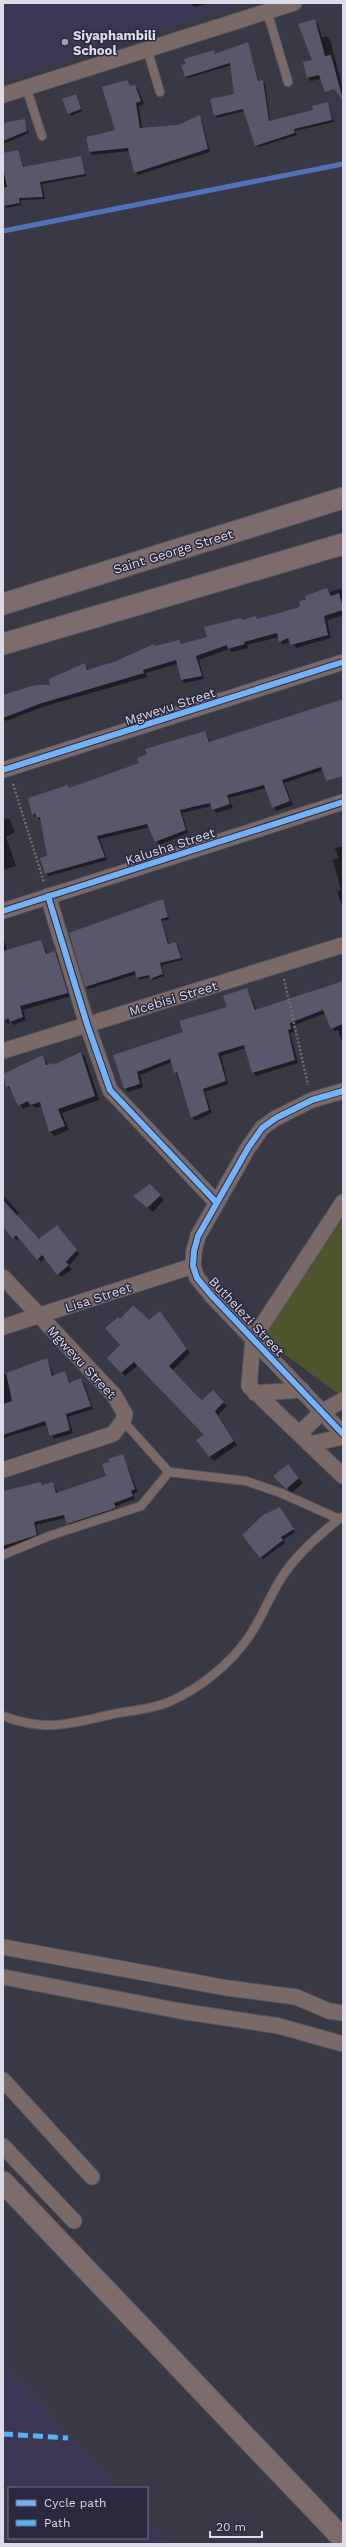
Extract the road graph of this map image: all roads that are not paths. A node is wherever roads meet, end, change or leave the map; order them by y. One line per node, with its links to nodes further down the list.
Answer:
1 (294, 3): 2 (street)
2 (267, 11): 3 (street); 4 (lane)
3 (147, 49): 5 (street); 6 (lane)
4 (288, 82)
5 (26, 88): 7 (street); 8 (lane)
6 (160, 92)
7 (3, 95)
8 (42, 136)
9 (343, 498): 11 (main road, Saint George Street)
10 (343, 544): 12 (main road)
11 (3, 604)
12 (3, 644)
13 (343, 662): 14 (street, Mgwevu Street)
14 (5, 769)
15 (343, 802): 16 (street, Kalusha Street)
16 (48, 896): 17 (street, Kalusha Street); 19 (street)
17 (3, 911)
18 (343, 944): 19 (street, Mcebisi Street)
19 (87, 1024): 20 (street, Mcebisi Street); 22 (street)
20 (3, 1051)
21 (343, 1091): 22 (street)
22 (216, 1202): 24 (street)
23 (343, 1202): 28 (street)
24 (193, 1266): 26 (street, Lisa Street); 28 (street, Buthelezi Street)
25 (3, 1277): 26 (street, Mgwevu Street)
26 (38, 1316): 27 (street, Lisa Street); 33 (street, Mgwevu Street)
27 (3, 1327)
28 (253, 1339): 29 (street, Buthelezi Street); 30 (street)
29 (302, 1390): 30 (street); 32 (street, Buthelezi Street)
30 (255, 1393): 35 (street)
31 (343, 1400): 32 (street)
32 (322, 1412): 34 (street, Buthelezi Street); 35 (street)
33 (124, 1421): 36 (street); 37 (lane)
34 (343, 1435): 35 (street)
35 (304, 1439): 38 (street)
36 (3, 1470)
37 (170, 1472): 39 (lane); 40 (lane)
38 (343, 1476)
39 (341, 1518): 41 (lane)
40 (3, 1555)
41 (3, 1716)
42 (3, 1947): 44 (street)
43 (3, 1977): 45 (street)
44 (343, 2013)
45 (343, 2044)
46 (3, 2080): 48 (street)
47 (3, 2146): 50 (street)
48 (92, 2177)
49 (3, 2182): 51 (main road)
50 (74, 2220)
51 (343, 2539)

